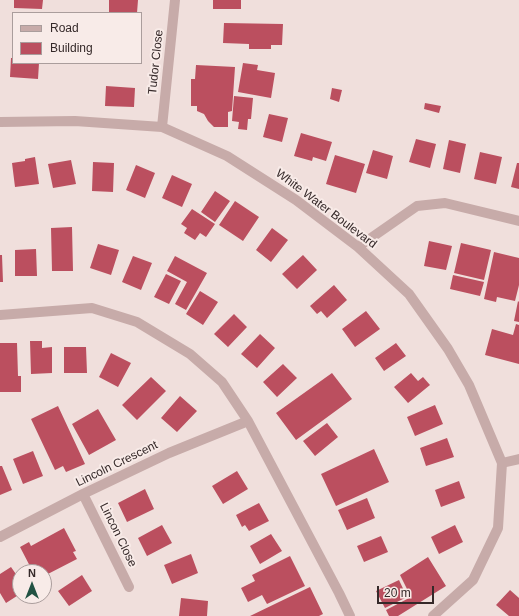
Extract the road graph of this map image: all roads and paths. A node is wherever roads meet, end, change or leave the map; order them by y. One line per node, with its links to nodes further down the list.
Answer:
1 (176, 0): 3 (street, Tudor Close)
2 (0, 122): 3 (street, White Water Boulevard)
3 (162, 128): 5 (street, White Water Boulevard)
4 (519, 221): 5 (street)
5 (358, 247): 9 (street, White Water Boulevard)
6 (0, 315): 7 (street)
7 (248, 421): 10 (street, Lincoln Crescent); 13 (street)
8 (519, 459): 9 (street)
9 (502, 464): 14 (street, White Water Boulevard)
10 (83, 494): 11 (street, Lincoln Crescent); 12 (street, Lincon Close)
11 (0, 537)
12 (129, 587)
13 (350, 616)
14 (433, 616)

